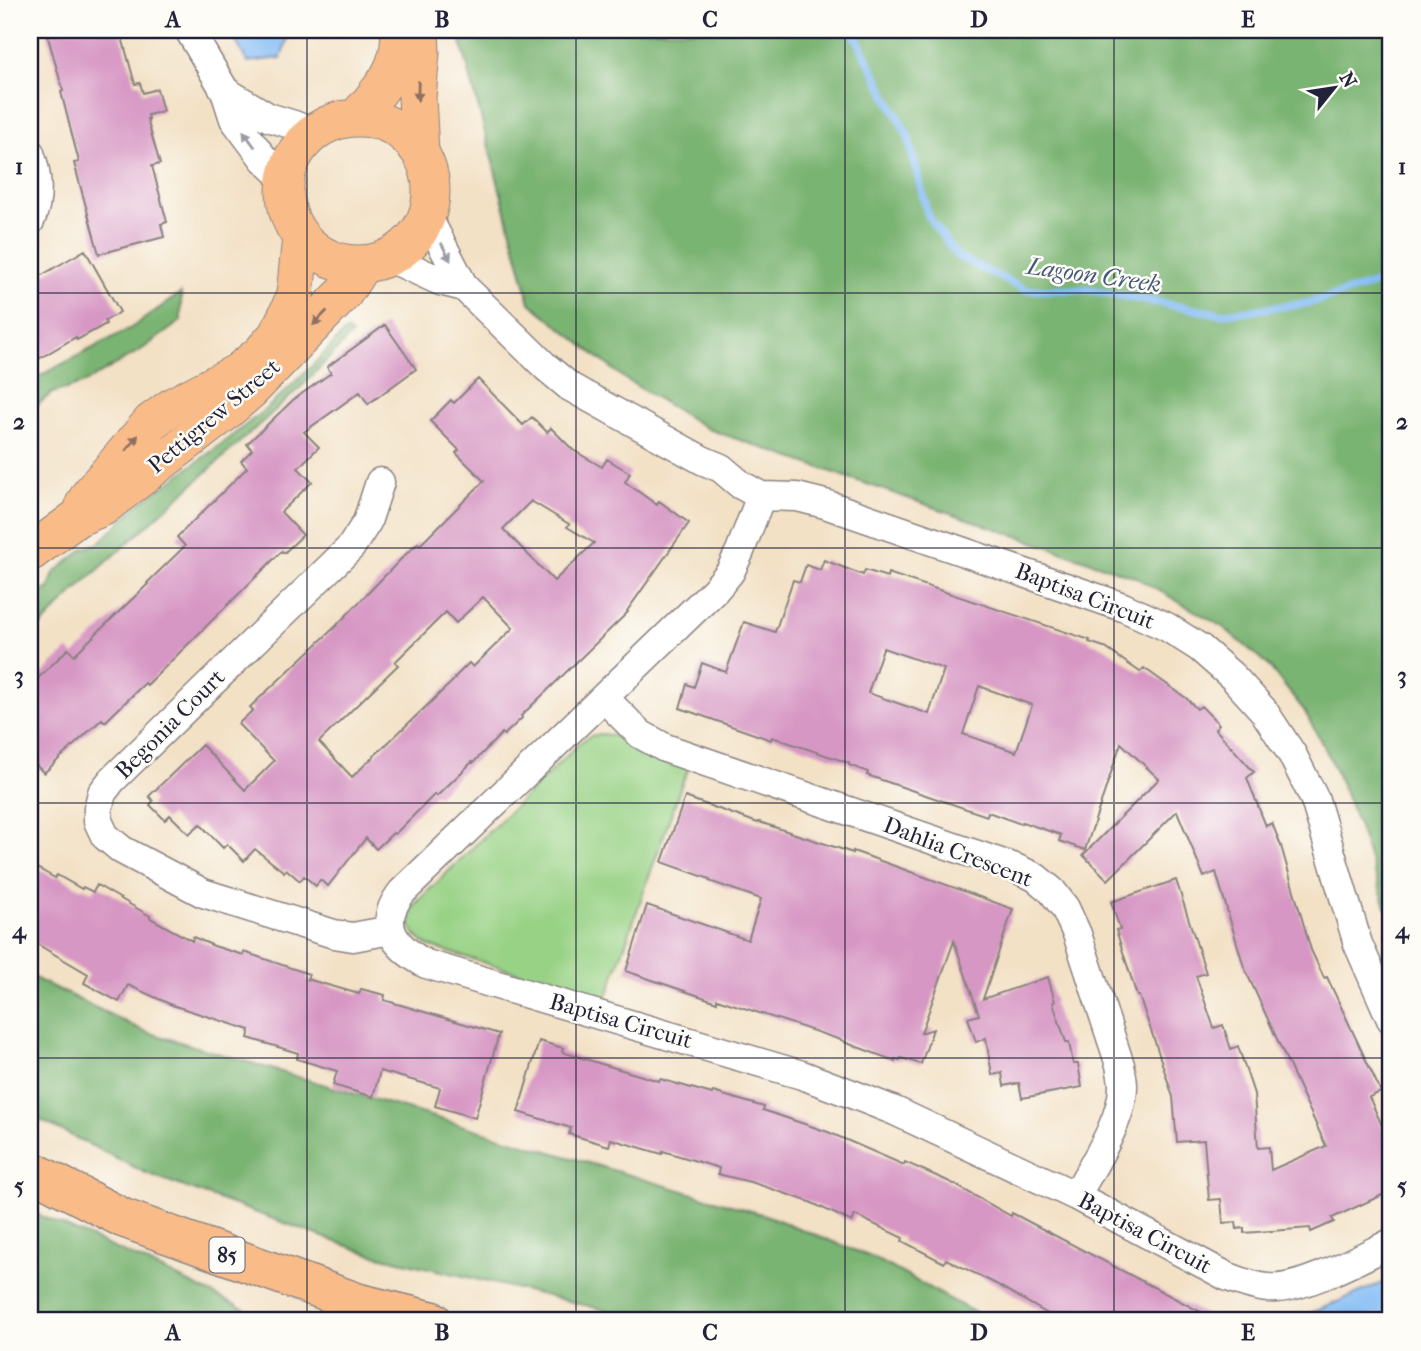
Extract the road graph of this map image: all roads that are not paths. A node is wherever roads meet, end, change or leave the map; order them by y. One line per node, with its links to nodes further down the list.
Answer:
1 (189, 30): 4 (street)
2 (399, 30): 5 (main road)
3 (420, 30): 7 (main road, one-way to 7)
4 (225, 91): 6 (street); 9 (street, one-way to 4)
5 (356, 118): 6 (main road); 7 (main road)
6 (313, 133): 9 (main road)
7 (419, 152): 10 (main road)
8 (30, 153): 11 (street)
9 (286, 180): 12 (main road)
10 (427, 216): 13 (main road); 14 (street, Baptisa Circuit, one-way to 14)
11 (30, 221)
12 (301, 237): 13 (main road); 17 (main road, Pettigrew Street, one-way to 12)
13 (376, 261): 14 (street, Baptisa Circuit); 17 (main road, Pettigrew Street, one-way to 17)
14 (464, 288): 16 (street, Baptisa Circuit)
15 (380, 482): 20 (street, Begonia Court)
16 (761, 496): 19 (street); 21 (street, Baptisa Circuit)
17 (77, 518): 18 (main road, Pettigrew Street)
18 (30, 553)
19 (604, 698): 20 (street); 23 (street, Dahlia Crescent)
20 (391, 930): 23 (street, Baptisa Circuit)
21 (1391, 1019)
22 (30, 1170): 25 (highway, 85)
23 (1076, 1196): 24 (street, Baptisa Circuit)
24 (1391, 1243)
25 (433, 1321)

